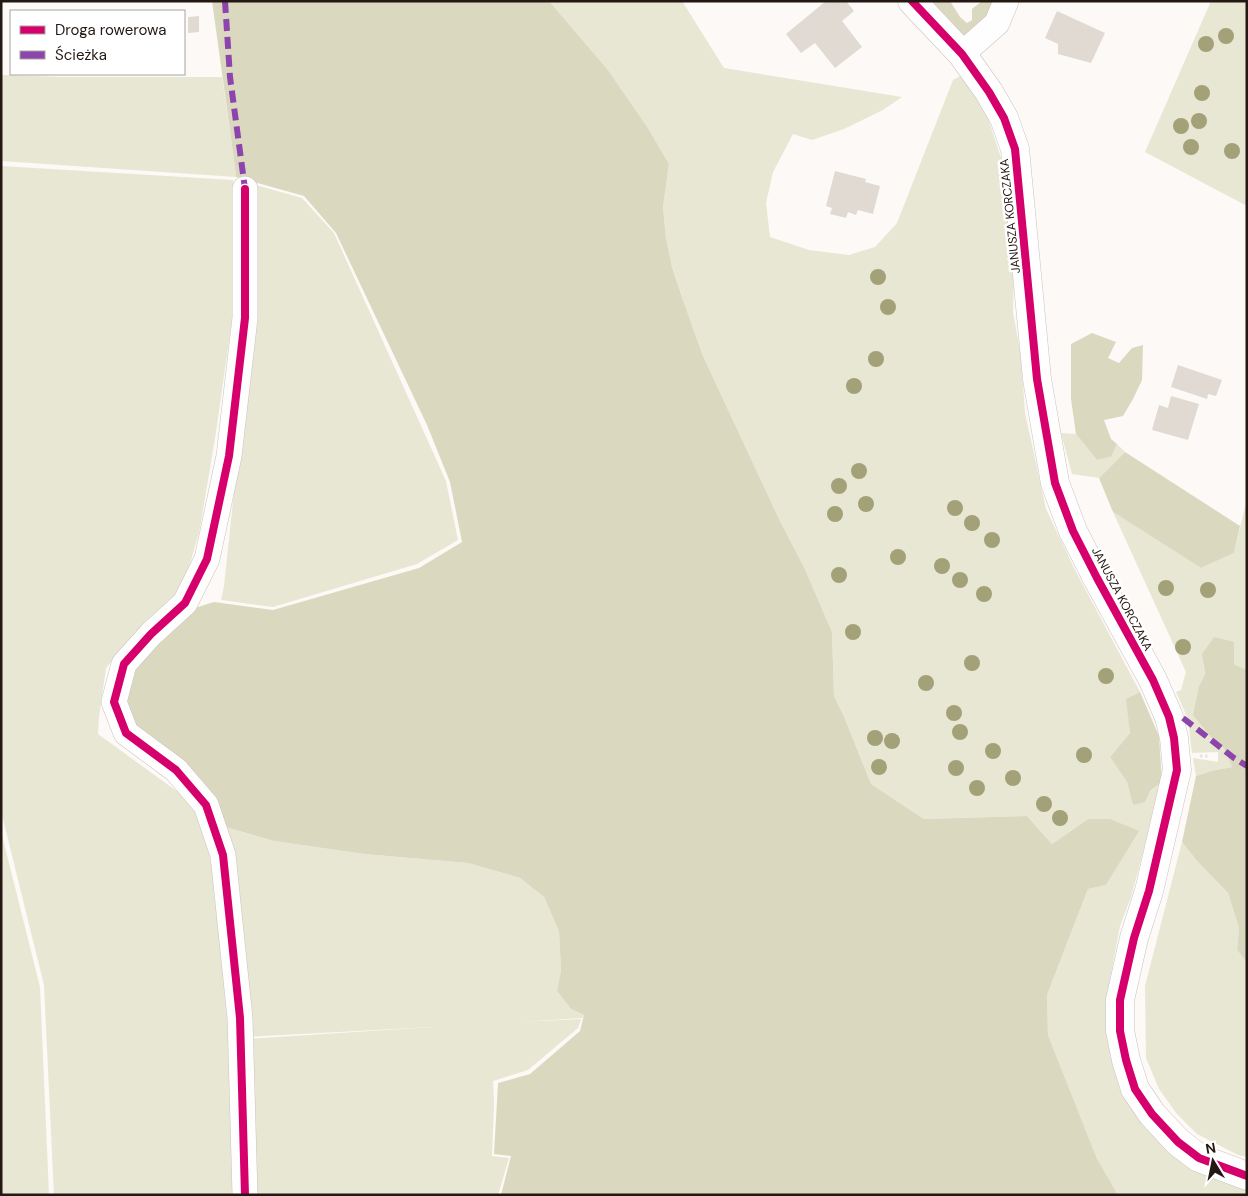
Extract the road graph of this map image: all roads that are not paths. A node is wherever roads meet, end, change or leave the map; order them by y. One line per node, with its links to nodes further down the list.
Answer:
1 (912, 1): 3 (street, JANUSZA KORCZAKA)
2 (1006, 1): 3 (street)
3 (962, 54): 5 (street, JANUSZA KORCZAKA)
4 (244, 189): 6 (street)
5 (1247, 1176)
6 (245, 1195)

